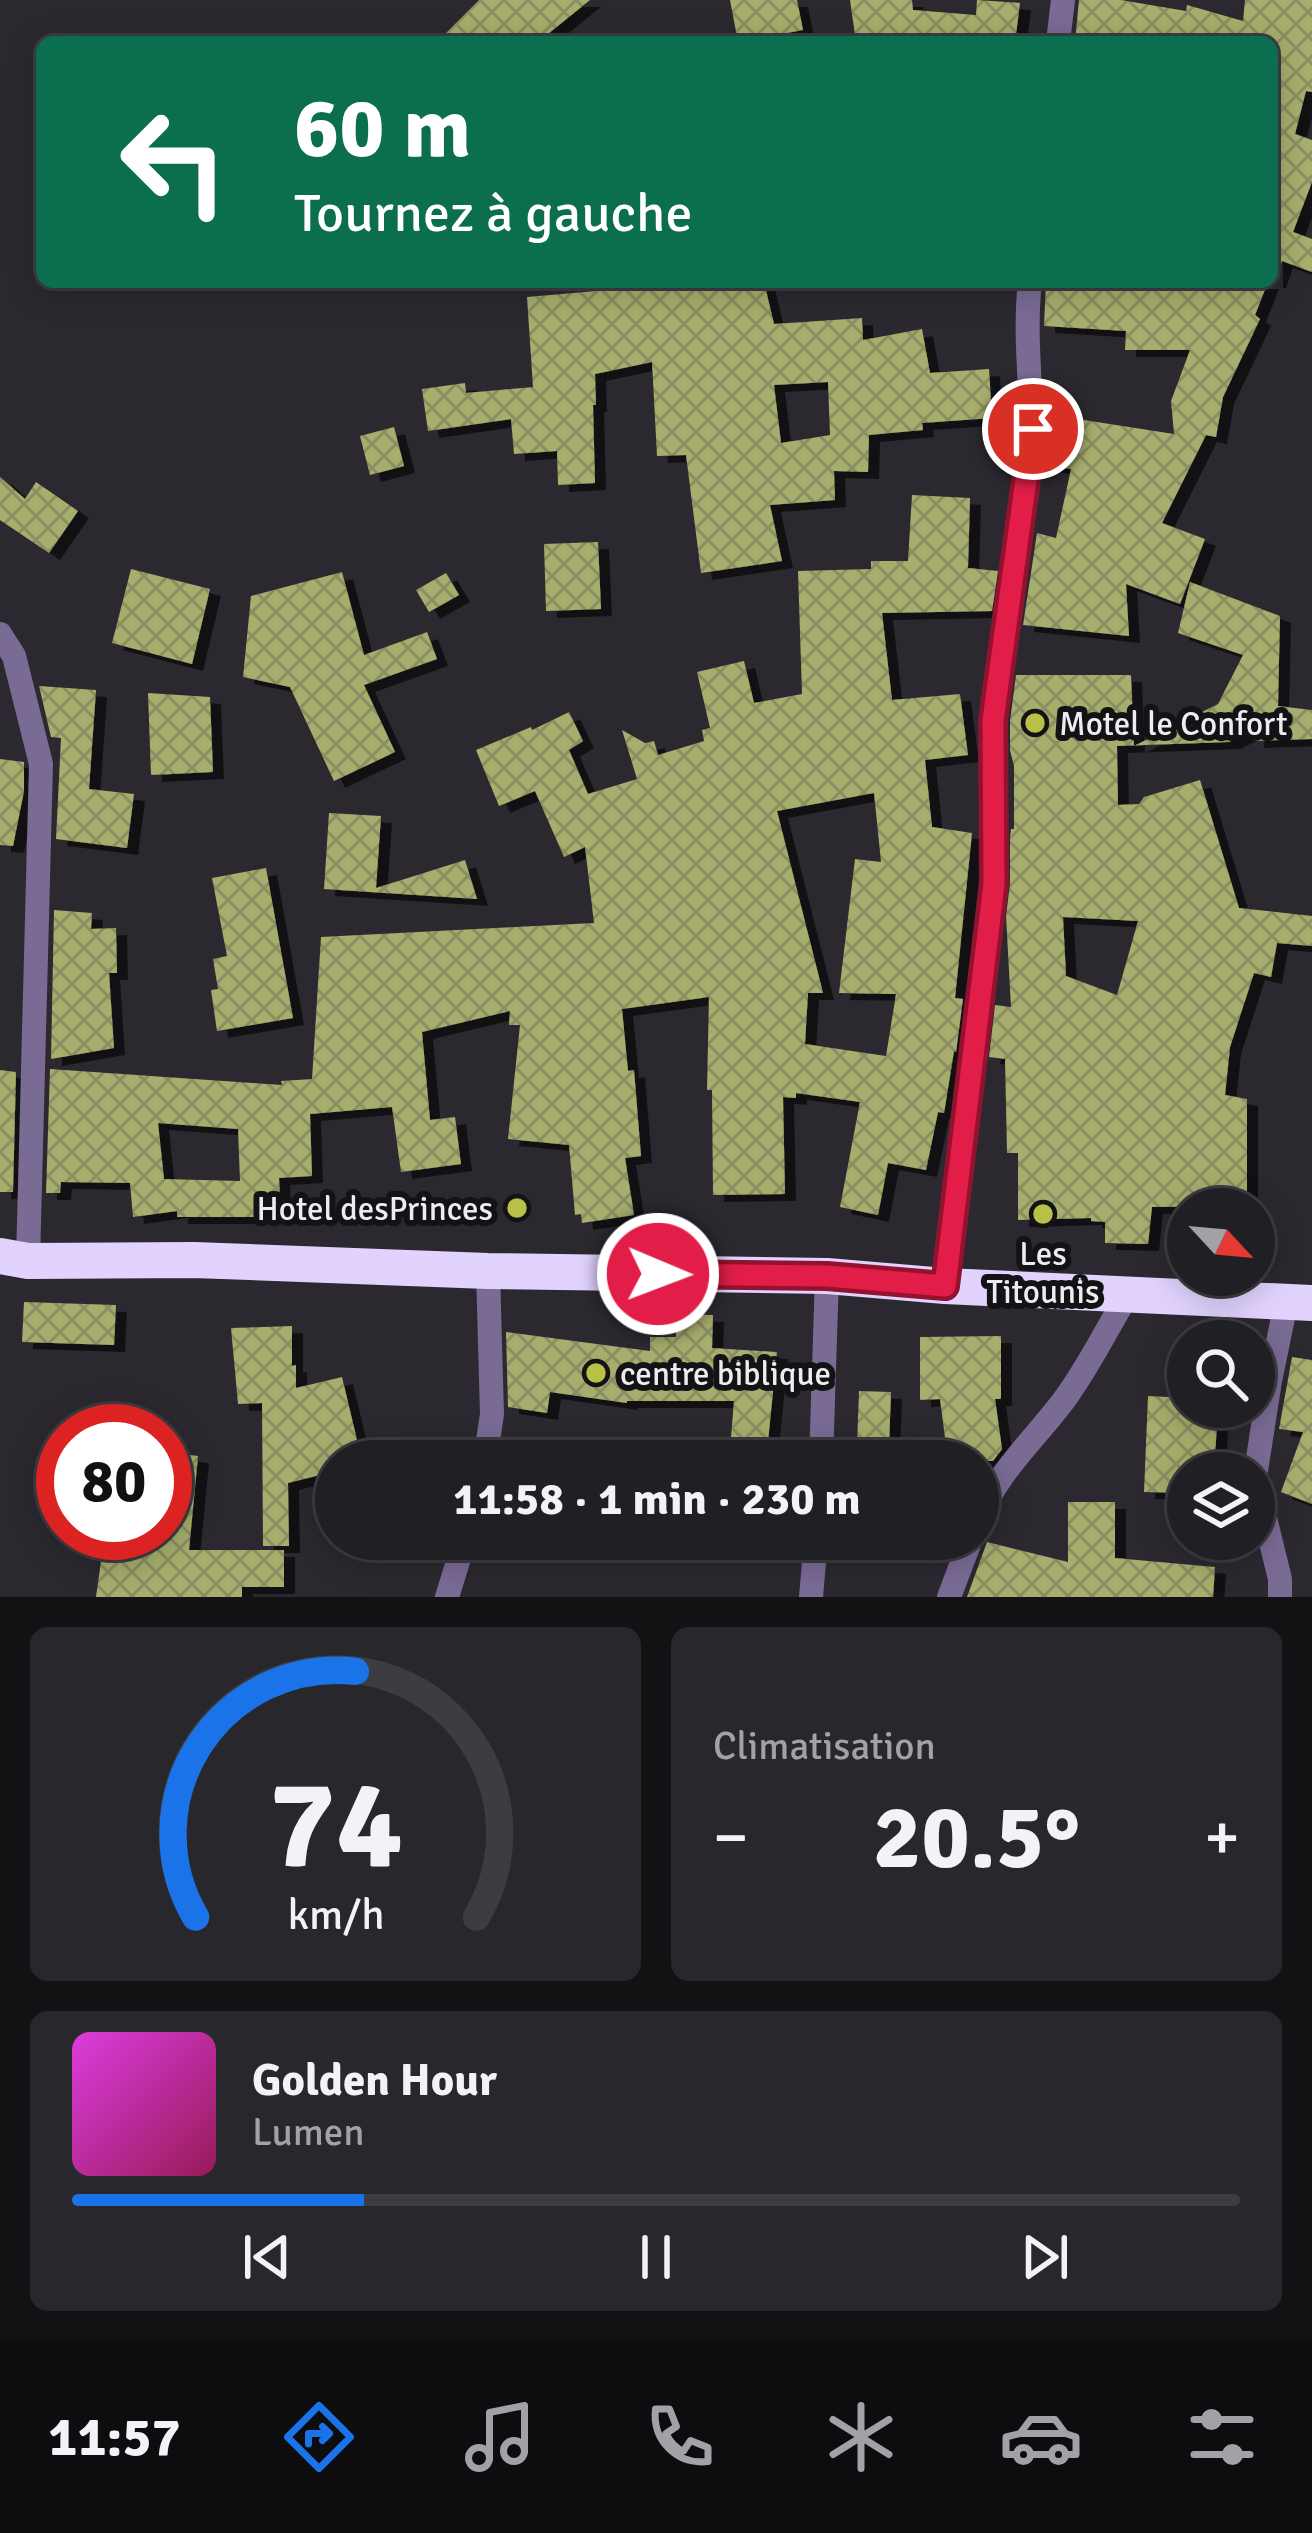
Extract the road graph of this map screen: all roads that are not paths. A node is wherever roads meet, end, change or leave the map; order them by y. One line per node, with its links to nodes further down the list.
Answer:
1 (1064, 0): 2 (street)
2 (1059, 36)
3 (1029, 288): 8 (street)
4 (0, 634): 5 (street)
5 (14, 1258): 6 (highway)
6 (488, 1271): 7 (highway); 11 (street)
7 (827, 1276): 8 (highway); 12 (street)
8 (945, 1286): 9 (highway)
9 (1127, 1296): 10 (highway); 13 (street)
10 (1299, 1303): 20 (street)
11 (488, 1440)
12 (822, 1440)
13 (999, 1484)
14 (458, 1560): 17 (street)
15 (814, 1560): 18 (street)
16 (963, 1560): 19 (street)
17 (447, 1597)
18 (811, 1597)
19 (949, 1597)
20 (1280, 1597)

